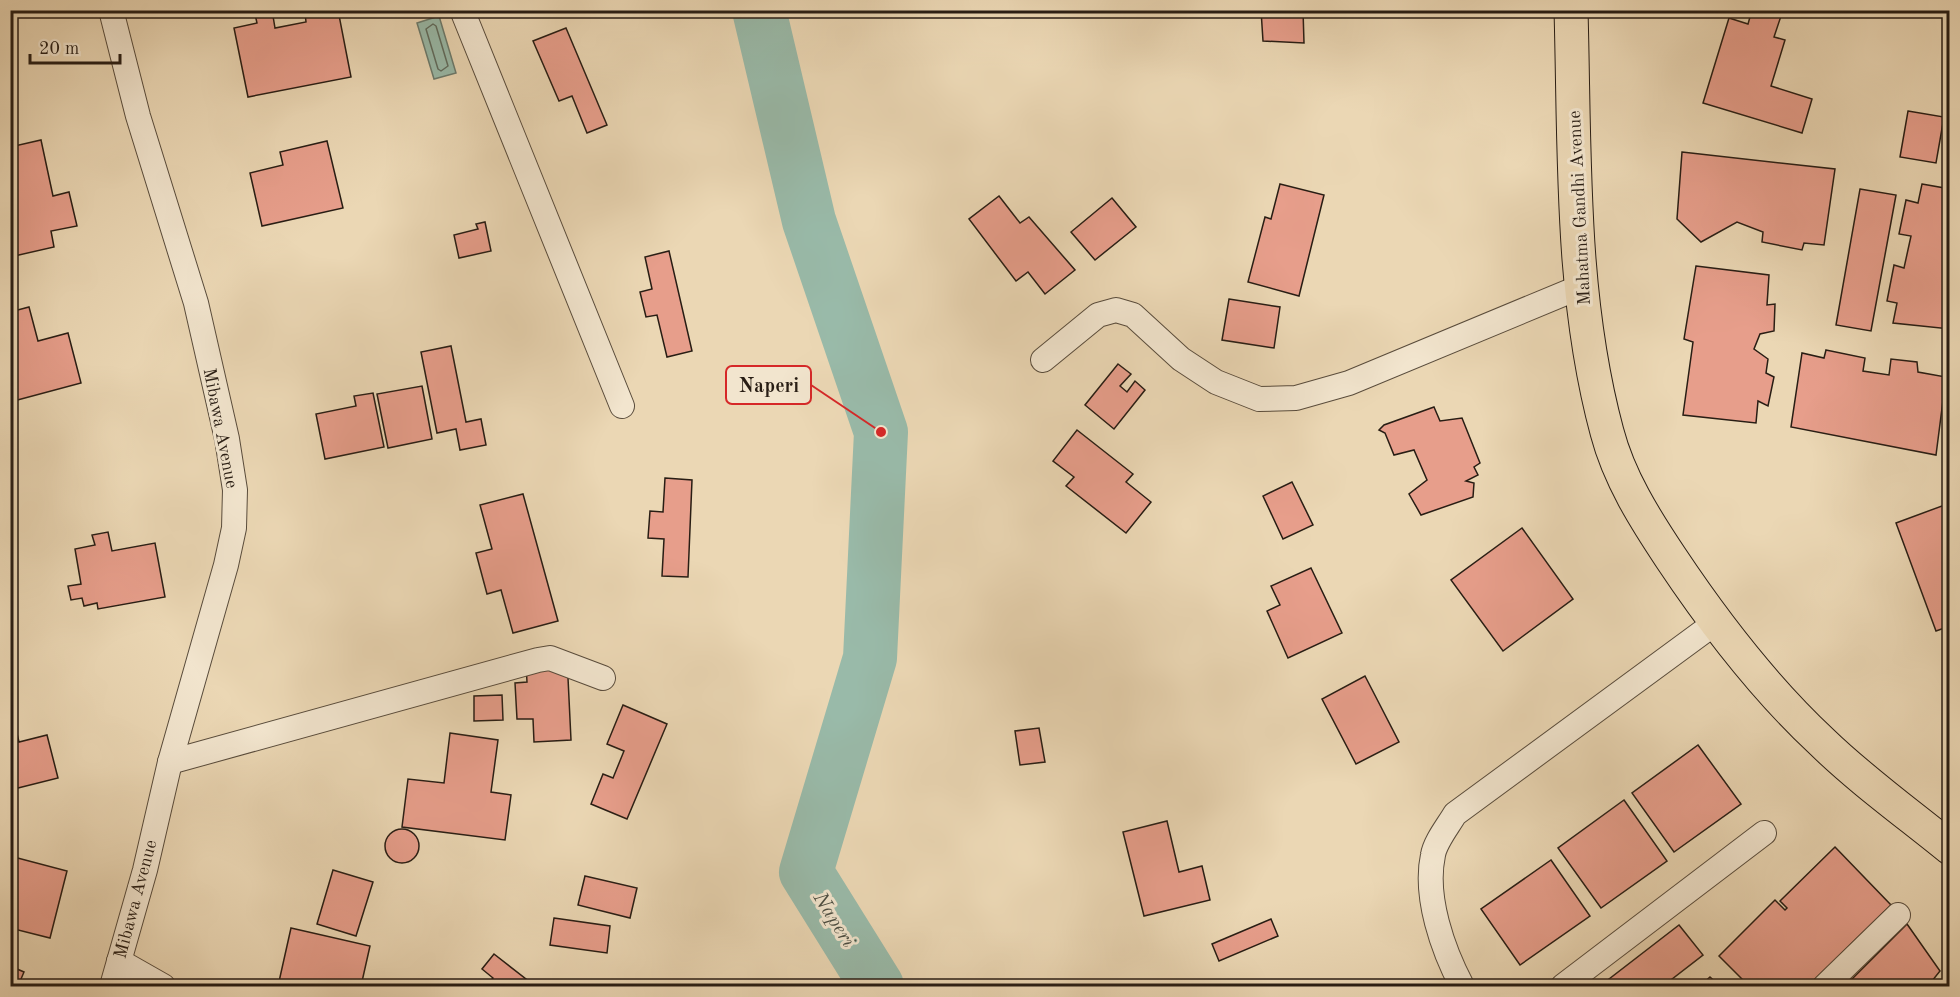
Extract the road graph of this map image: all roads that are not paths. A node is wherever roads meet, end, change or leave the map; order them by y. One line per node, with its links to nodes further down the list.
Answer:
1 (111, 10): 9 (street, Mibawa Avenue)
2 (462, 10): 6 (street)
3 (1571, 10): 4 (main road, Mahatma Gandhi Avenue)
4 (1580, 287): 5 (street); 7 (main road, Mahatma Gandhi Avenue)
5 (1043, 360)
6 (622, 406)
7 (1715, 623): 11 (main road, Mahatma Gandhi Avenue); 16 (street)
8 (603, 678): 9 (street)
9 (170, 762): 13 (street, Mibawa Avenue)
10 (1764, 833): 17 (street)
11 (1950, 848)
12 (1898, 915): 18 (street)
13 (119, 961): 14 (street, Mibawa Avenue); 15 (street)
14 (112, 987)
15 (163, 987)
16 (1462, 987)
17 (1563, 987)
18 (1825, 987)

